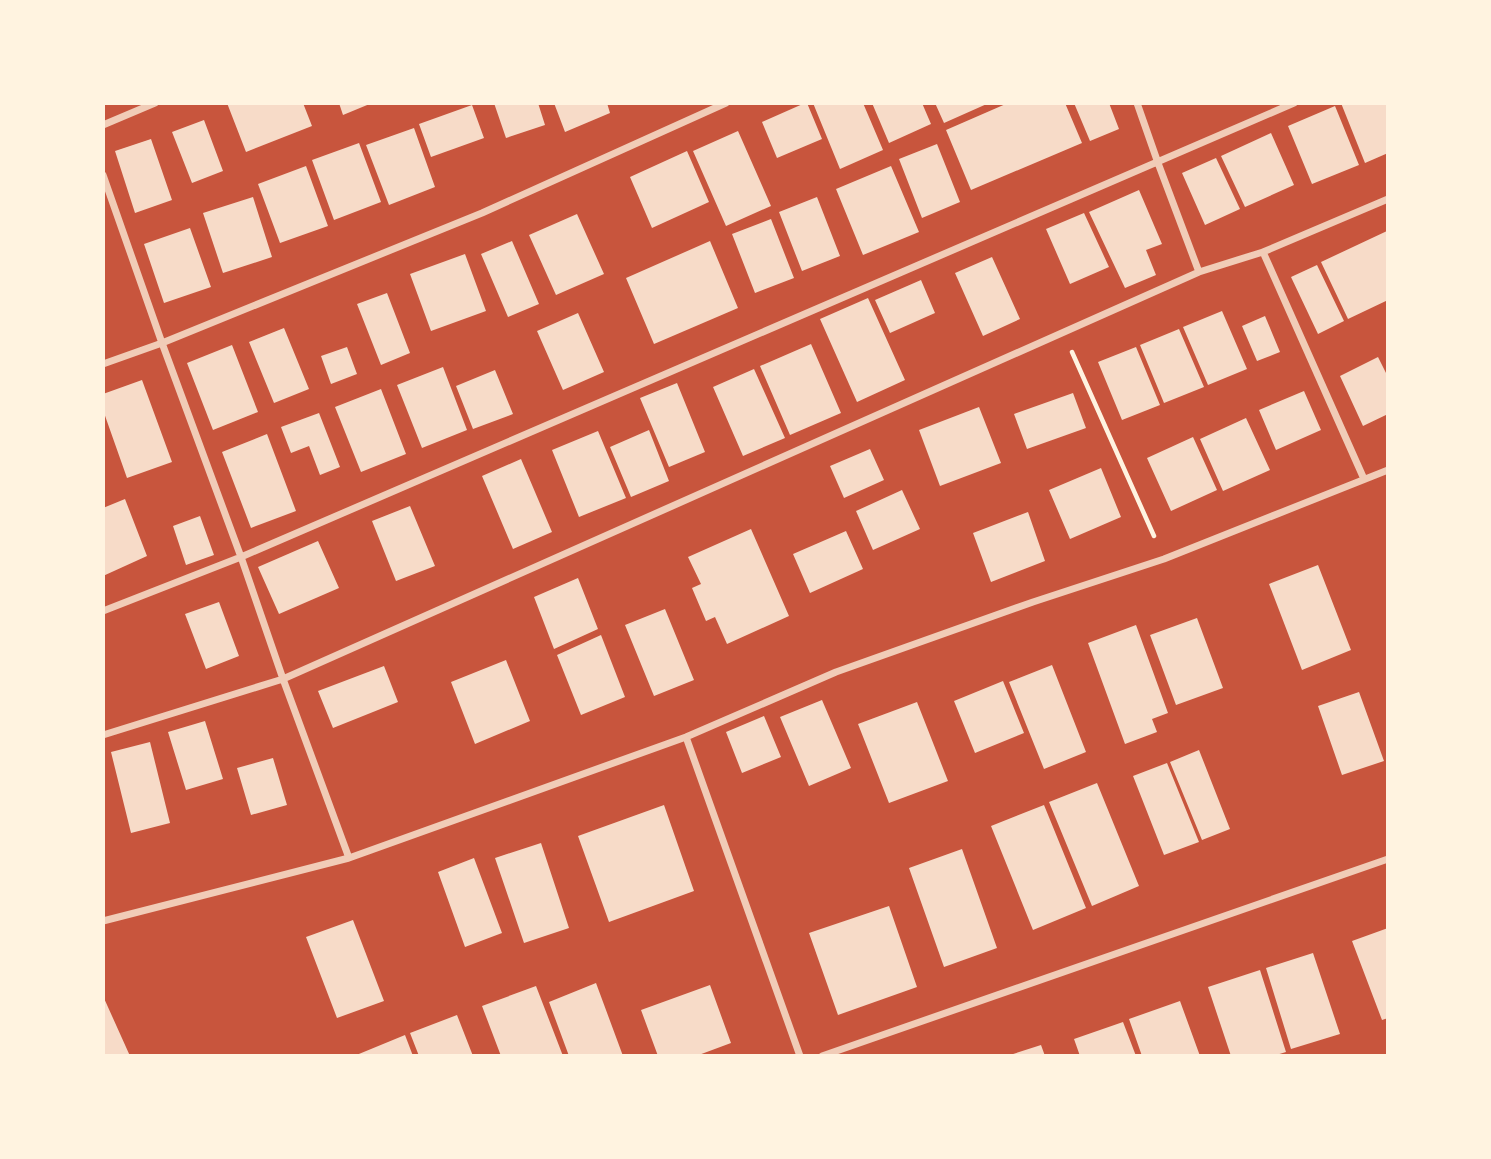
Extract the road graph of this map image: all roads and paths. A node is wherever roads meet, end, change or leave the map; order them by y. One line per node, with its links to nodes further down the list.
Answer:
1 (155, 103): 5 (street)
2 (726, 103): 12 (street)
3 (1137, 103): 6 (street)
4 (1294, 103): 6 (street)
5 (103, 125)
6 (1158, 163): 10 (street); 16 (street)
7 (103, 175): 12 (street)
8 (1388, 199): 9 (street)
9 (1263, 252): 10 (street); 15 (street)
10 (1199, 272): 11 (street)
11 (1063, 333): 17 (path); 19 (street)
12 (162, 343): 13 (street); 16 (street)
13 (103, 364)
14 (1388, 470): 15 (street)
15 (1364, 479): 17 (street)
16 (242, 557): 18 (street); 19 (street)
17 (1164, 559): 21 (street)
18 (103, 611)
19 (284, 679): 20 (street); 22 (street)
20 (103, 735)
21 (686, 737): 22 (street); 25 (street)
22 (349, 858): 24 (street)
23 (1388, 859): 26 (street)
24 (103, 920)
25 (800, 1056)
26 (822, 1056)

